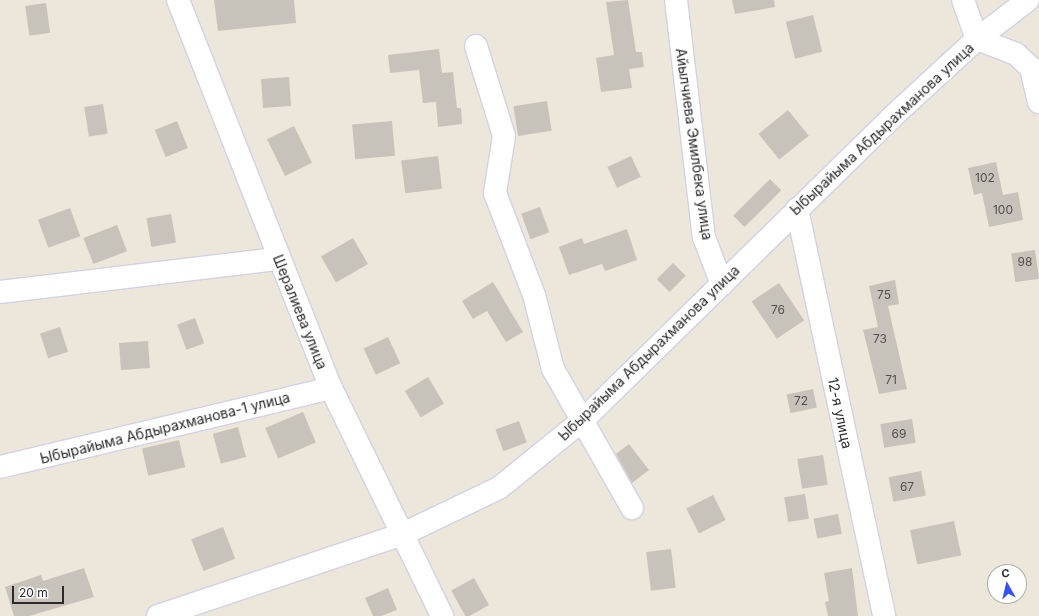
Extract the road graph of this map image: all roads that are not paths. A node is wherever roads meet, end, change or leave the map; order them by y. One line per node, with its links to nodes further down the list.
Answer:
1 (178, 0): 9 (street, Шералиева улица)
2 (676, 0): 10 (street, Айылчиева Эмилбека улица)
3 (963, 0): 5 (street)
4 (1028, 0): 5 (street, Ыбырайыма Абдырахманова улица)
5 (977, 39): 7 (street); 8 (street, Ыбырайыма Абдырахманова улица)
6 (476, 46): 13 (street)
7 (1039, 102)
8 (797, 209): 10 (street, Ыбырайыма Абдырахманова улица); 19 (street, 12-я улица)
9 (278, 259): 11 (street); 12 (street, Шералиева улица)
10 (722, 285): 13 (street, Ыбырайыма Абдырахманова улица)
11 (0, 292)
12 (330, 388): 14 (street, Ыбырайыма Абдырахманова-1 улица); 16 (street, Шералиева улица)
13 (582, 420): 15 (street); 16 (street, Ыбырайыма Абдырахманова улица)
14 (0, 467)
15 (632, 508)
16 (403, 534): 17 (street, Ыбырайыма Абдырахманова улица); 18 (street, Шералиева улица)
17 (158, 616)
18 (442, 616)
19 (884, 616)

